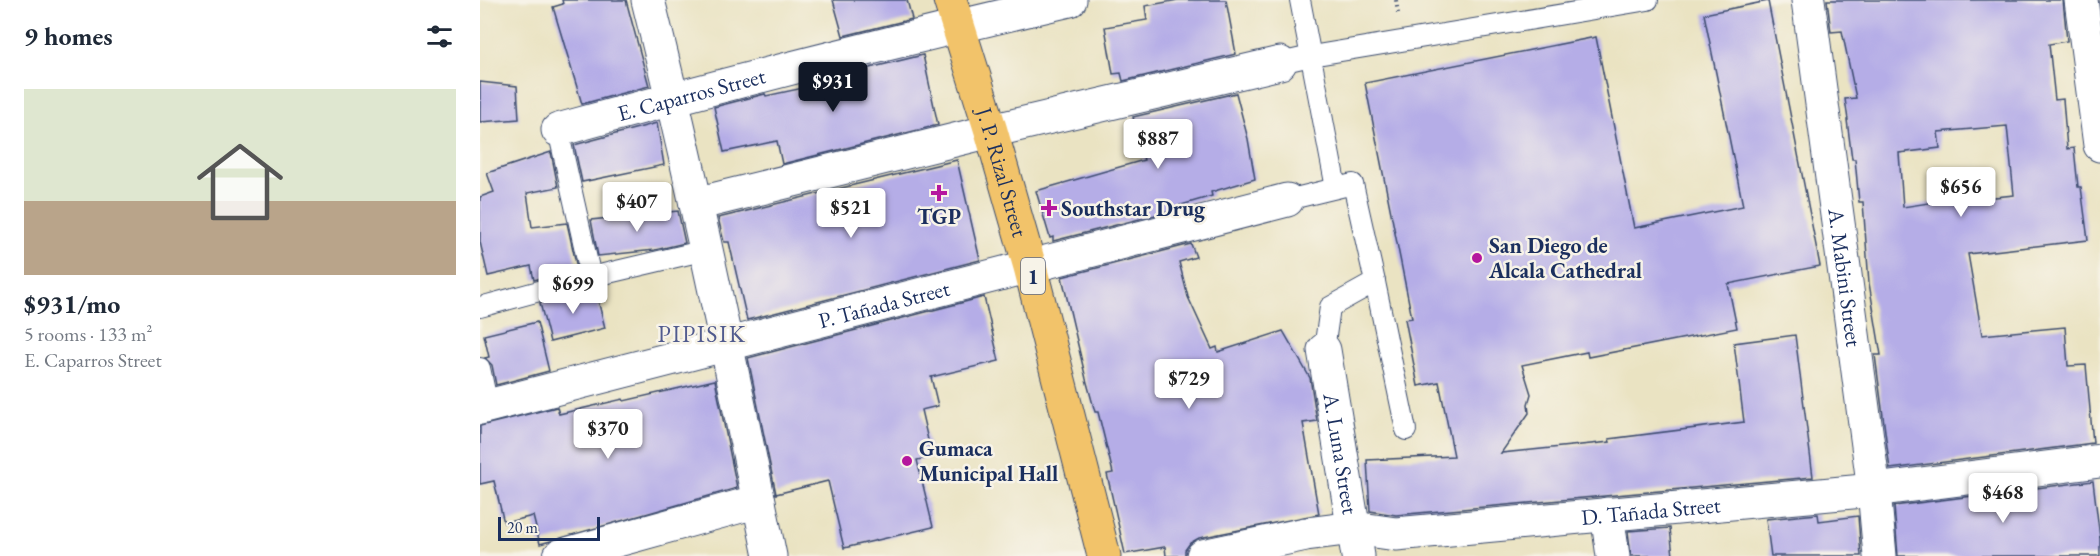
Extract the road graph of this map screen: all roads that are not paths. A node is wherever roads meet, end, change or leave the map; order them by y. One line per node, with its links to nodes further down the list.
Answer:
1 (648, 0): 9 (street)
2 (1070, 0): 7 (street, E. Caparros Street)
3 (1300, 0): 8 (lane)
4 (1648, 0): 8 (lane)
5 (1808, 0): 27 (street, A. Mabini Street)
6 (2081, 0): 12 (street)
7 (954, 13): 9 (street, E. Caparros Street); 11 (main road, J. P. Rizal Street / 1)
8 (1295, 60): 11 (street); 13 (lane)
9 (672, 99): 10 (street, E. Caparros Street); 15 (street)
10 (558, 130): 18 (lane)
11 (992, 131): 15 (street); 17 (main road, J. P. Rizal Street / 1)
12 (2100, 145)
13 (1336, 188): 14 (lane); 19 (lane)
14 (1287, 200): 17 (street, P. Tañada Street)
15 (696, 204): 16 (street)
16 (706, 250): 18 (lane); 21 (street)
17 (1030, 267): 21 (street, P. Tañada Street); 33 (main road, J. P. Rizal Street / 1)
18 (591, 277): 20 (lane)
19 (1375, 282): 22 (lane); 25 (lane)
20 (480, 307)
21 (727, 345): 24 (street, P. Tañada Street); 28 (street)
22 (1324, 350): 30 (street, A. Luna Street)
23 (480, 368): 24 (lane)
24 (484, 407)
25 (1406, 430)
26 (2100, 460): 27 (street, D. Tañada Street)
27 (1874, 490): 29 (street, D. Tañada Street); 36 (street, A. Mabini Street)
28 (759, 501): 31 (street); 32 (street)
29 (1607, 514): 30 (street, D. Tañada Street); 35 (street)
30 (1356, 542): 34 (street, D. Tañada Street)
31 (560, 556)
32 (770, 556)
33 (1104, 556)
34 (1203, 556)
35 (1613, 556)
36 (1880, 556)

